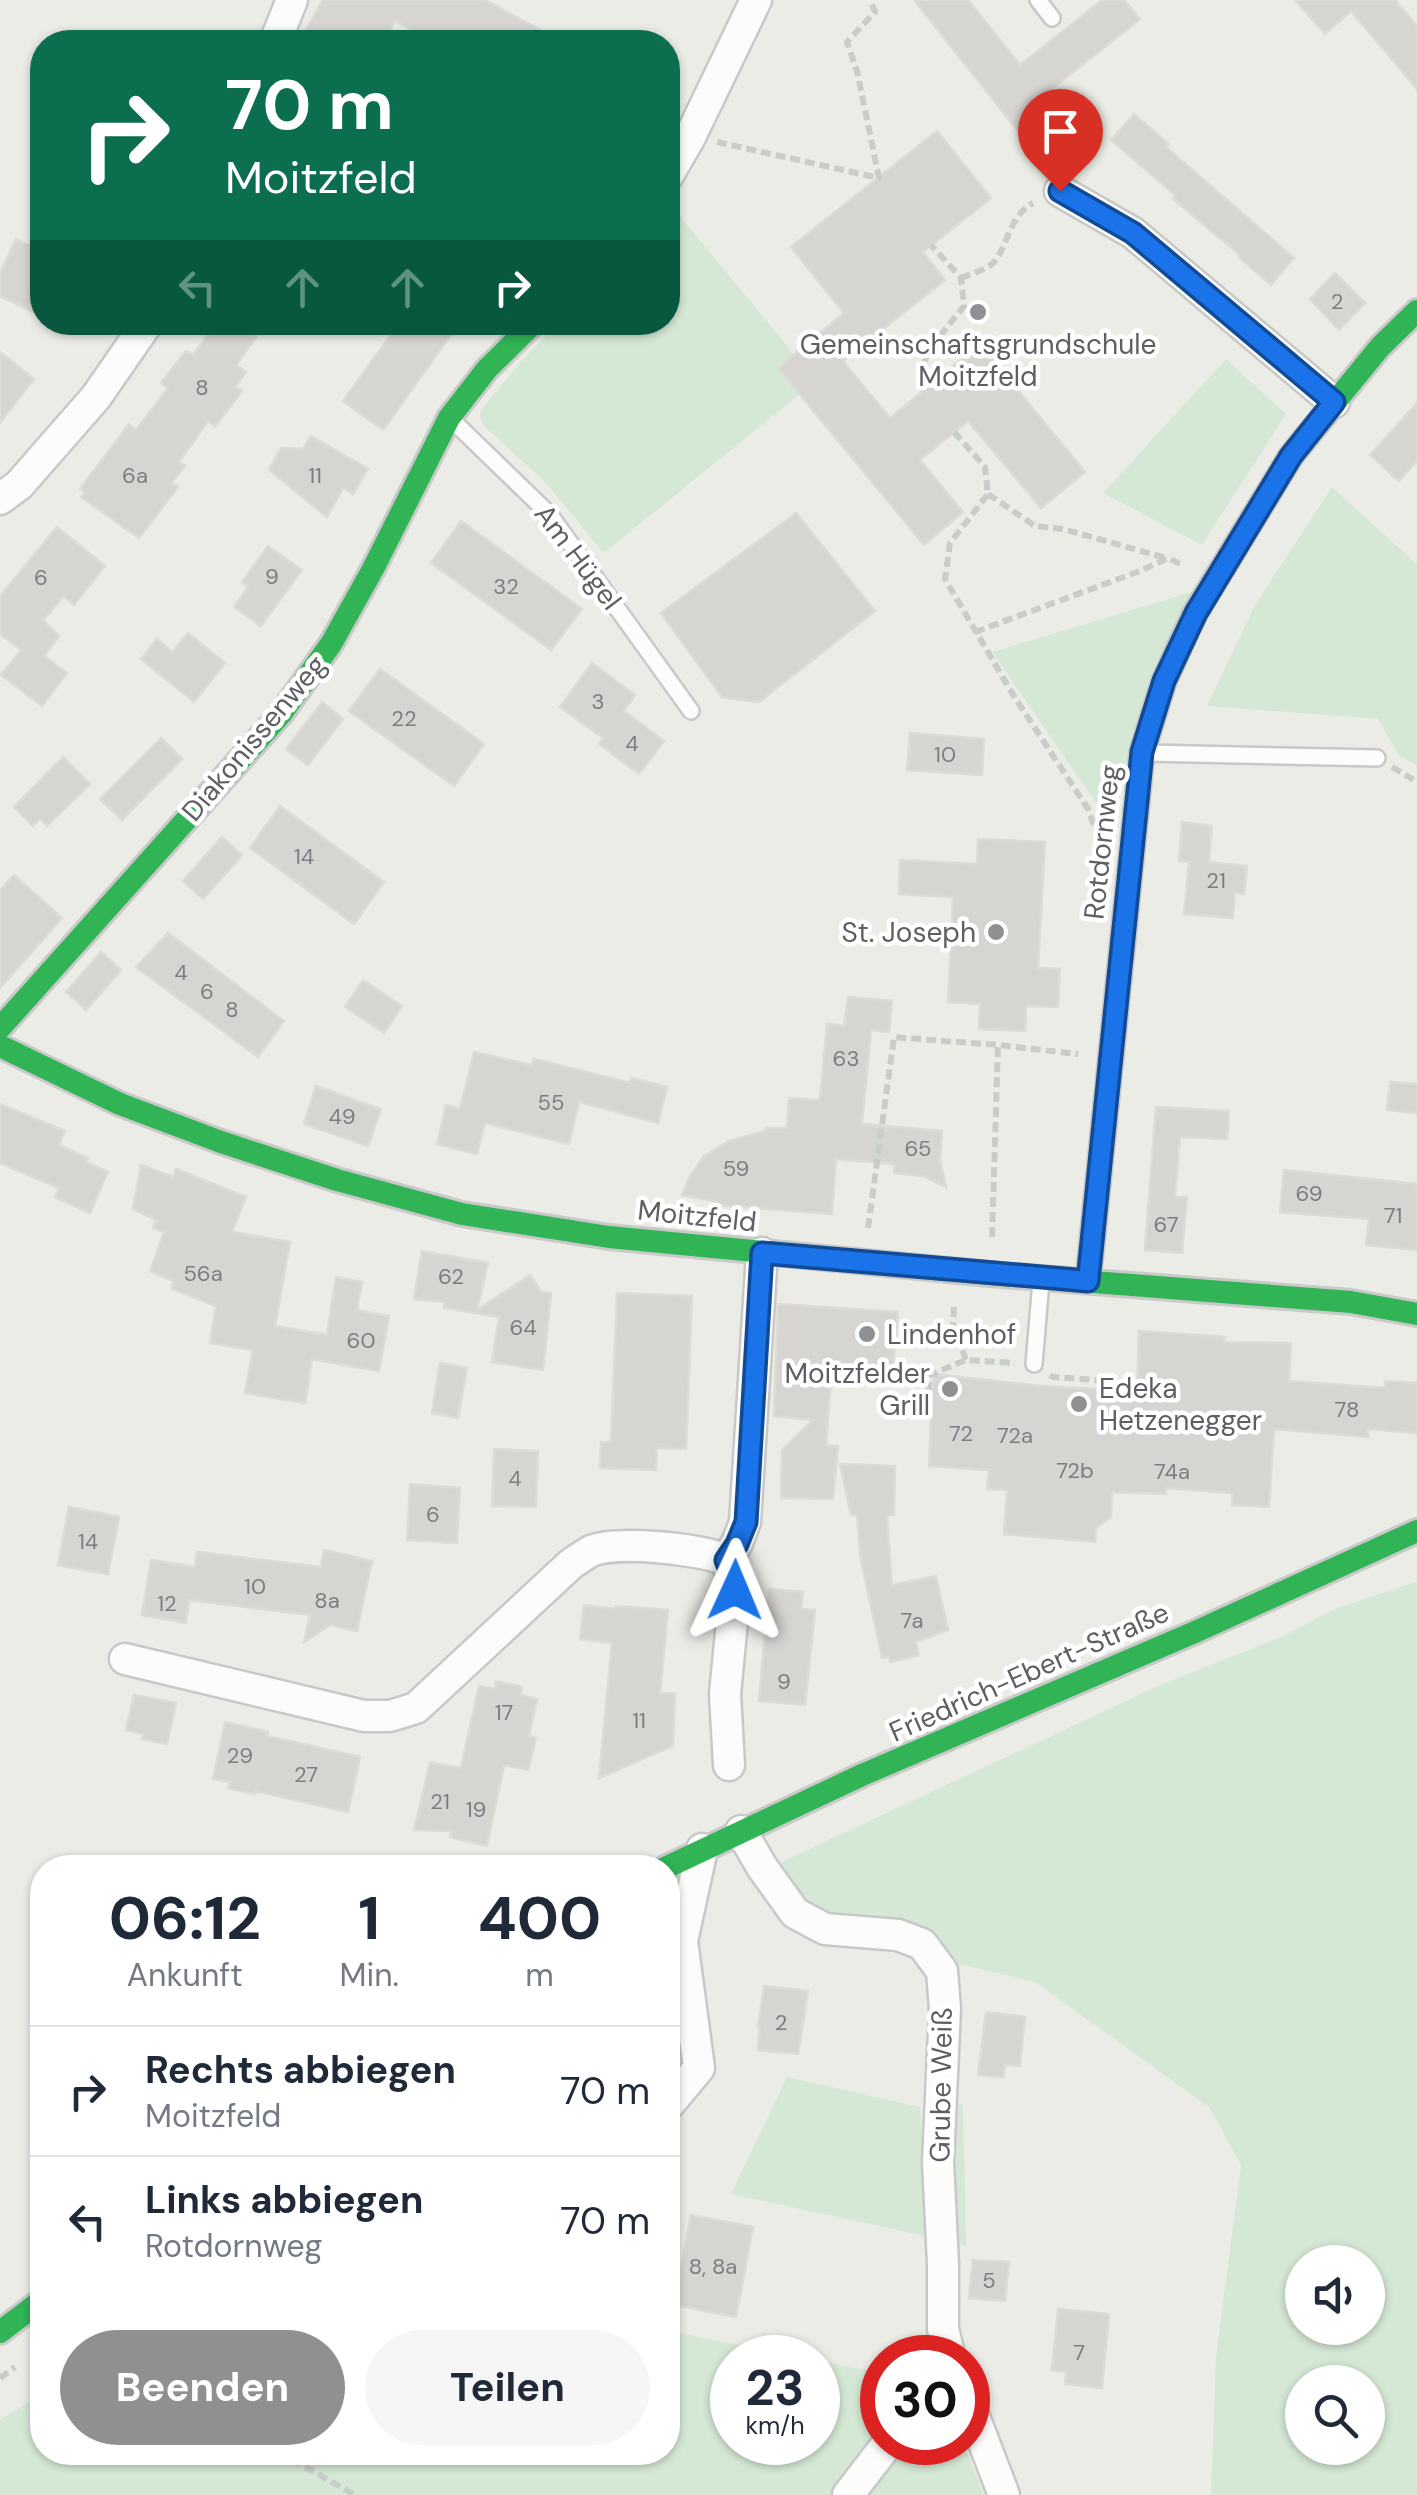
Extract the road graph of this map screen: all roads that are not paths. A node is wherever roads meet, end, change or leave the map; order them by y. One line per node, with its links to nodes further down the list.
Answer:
1 (292, 0): 5 (street)
2 (756, 0): 6 (street)
3 (1038, 0): 4 (lane)
4 (1052, 18)
5 (280, 30)
6 (680, 153)
7 (1060, 191): 11 (street)
8 (1417, 311): 11 (main road, Rotdornweg)
9 (139, 335): 13 (street)
10 (522, 335): 12 (main road, Diakonissenweg)
11 (1334, 402): 15 (main road, Rotdornweg)
12 (449, 418): 14 (lane, Am Hügel); 17 (main road, Diakonissenweg)
13 (0, 499)
14 (691, 711)
15 (1142, 752): 16 (lane); 21 (main road, Rotdornweg)
16 (1377, 758)
17 (0, 1028)
18 (0, 1046): 19 (main road, Moitzfeld)
19 (762, 1253): 20 (main road, Moitzfeld); 25 (street)
20 (1041, 1277): 21 (main road, Moitzfeld); 23 (lane)
21 (1088, 1281): 22 (main road, Moitzfeld)
22 (1417, 1314)
23 (1034, 1364)
24 (1417, 1531): 28 (main road, Friedrich-Ebert-Straße)
25 (726, 1560): 26 (street); 27 (street)
26 (125, 1659)
27 (729, 1765)
28 (741, 1831): 29 (main road, Friedrich-Ebert-Straße); 34 (street, Grube Weiß)
29 (702, 1849): 30 (main road, Friedrich-Ebert-Straße); 31 (street)
30 (680, 1860)
31 (680, 2091)
32 (30, 2309): 33 (main road)
33 (0, 2332)
34 (943, 2335)
35 (990, 2458): 38 (street)
36 (871, 2465): 37 (street)
37 (848, 2495)
38 (1004, 2495)

